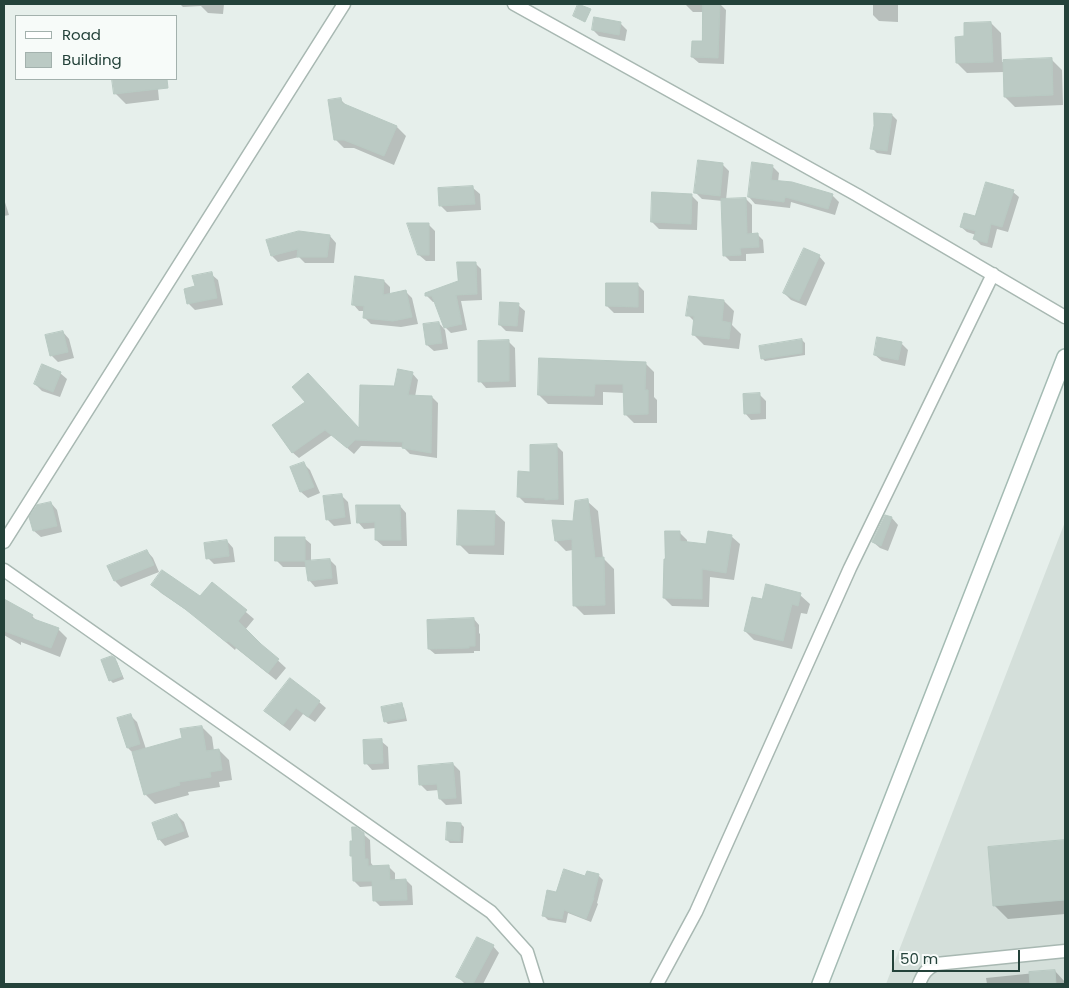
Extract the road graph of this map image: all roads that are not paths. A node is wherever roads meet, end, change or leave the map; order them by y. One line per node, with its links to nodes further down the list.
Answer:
1 (344, 4): 6 (street)
2 (514, 4): 3 (street)
3 (993, 274): 4 (street); 10 (street)
4 (1065, 317)
5 (1065, 357): 11 (street)
6 (4, 542)
7 (4, 570): 9 (street)
8 (1065, 951): 12 (street)
9 (537, 984)
10 (657, 984)
11 (820, 984)
12 (918, 984)

